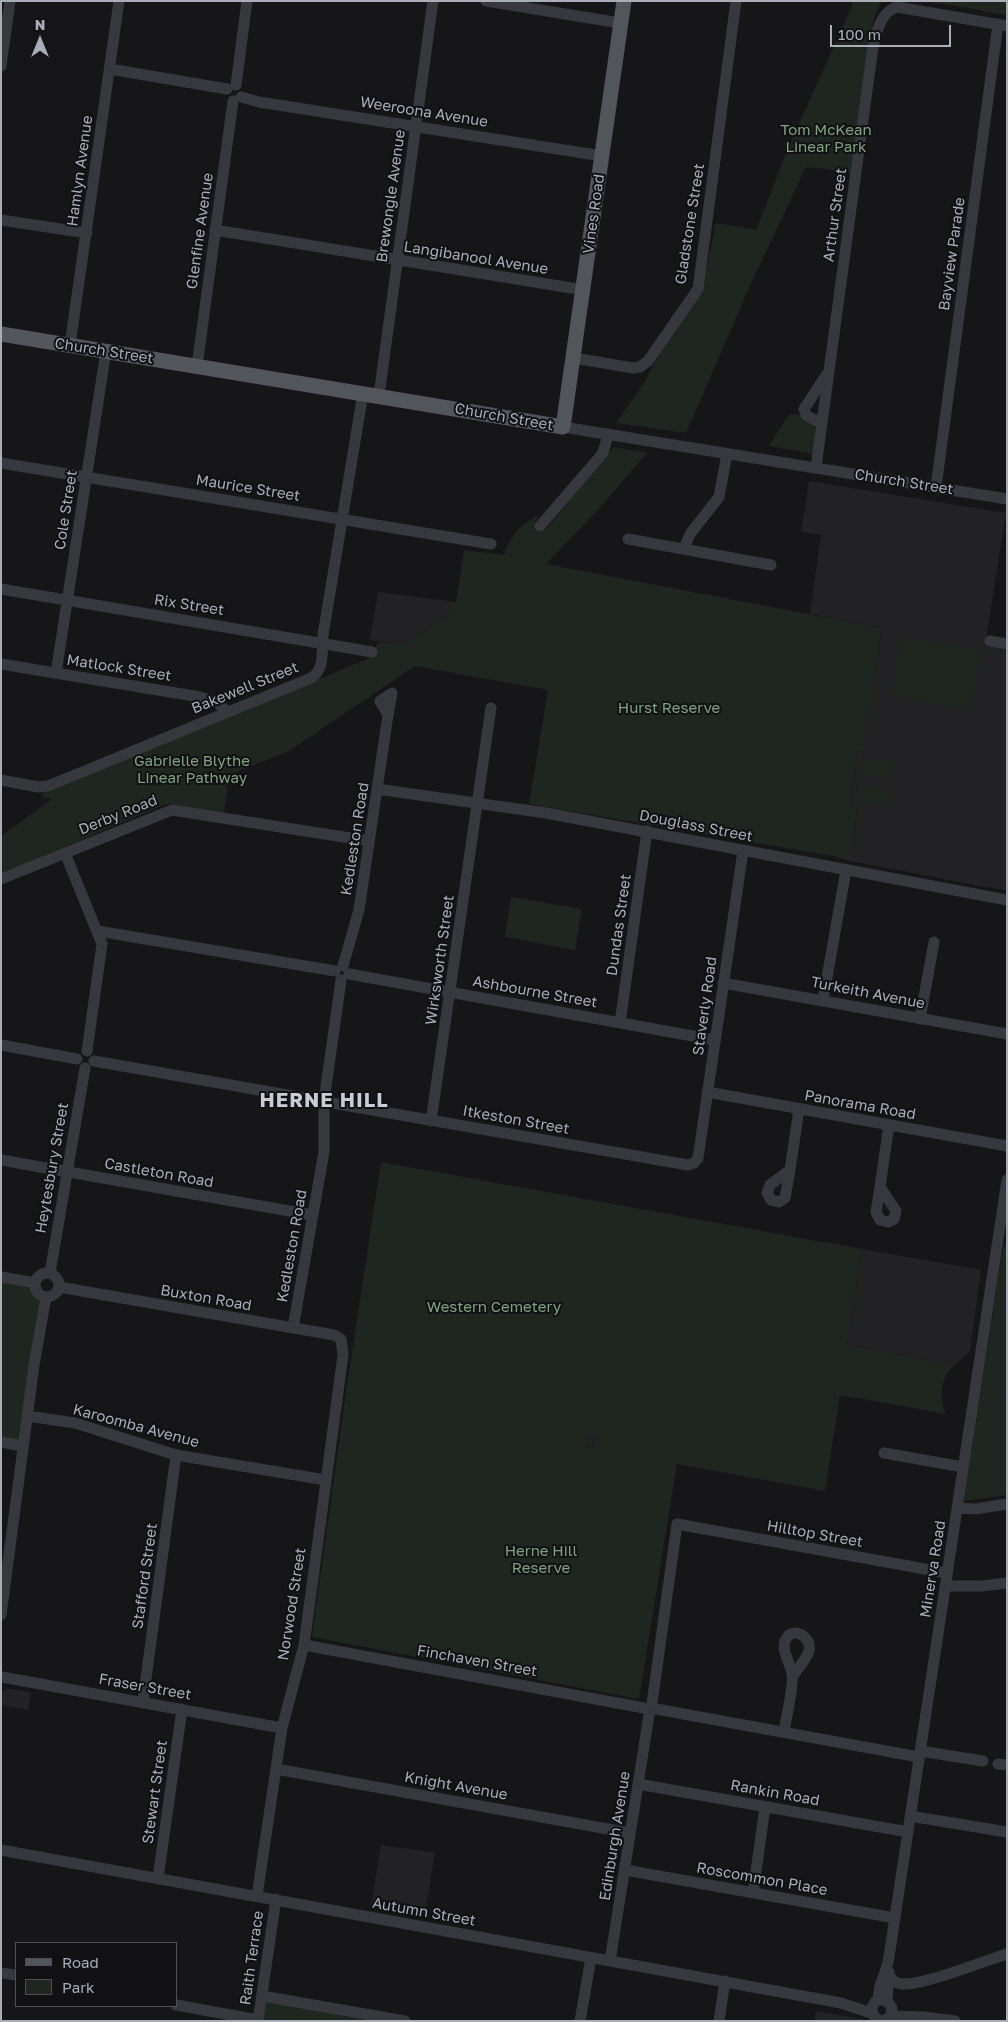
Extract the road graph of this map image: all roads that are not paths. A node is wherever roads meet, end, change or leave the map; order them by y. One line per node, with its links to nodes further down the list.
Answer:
1 (10, 1): 10 (street)
2 (119, 1): 11 (street, Hamlyn Avenue)
3 (247, 1): 12 (street)
4 (433, 1): 14 (street, Brewongle Avenue)
5 (486, 1): 8 (street)
6 (624, 1): 8 (main road, Vines Road)
7 (736, 1): 24 (street, Gladstone Street)
8 (620, 23): 15 (main road, Vines Road)
9 (1002, 25): 26 (street, Arthur Street); 36 (street, Bayview Parade)
10 (1, 66)
11 (110, 69): 12 (street); 18 (street, Hamlyn Avenue)
12 (232, 87): 13 (street)
13 (237, 99): 14 (street, Weeroona Avenue); 17 (street, Glenfine Avenue)
14 (416, 126): 15 (street, Weeroona Avenue); 19 (street, Brewongle Avenue)
15 (602, 156): 20 (main road, Vines Road)
16 (1, 220): 18 (street)
17 (215, 230): 19 (street, Langibanool Avenue); 25 (street, Glenfine Avenue)
18 (87, 233): 22 (street, Hamlyn Avenue)
19 (397, 260): 20 (street, Langibanool Avenue); 28 (street, Brewongle Avenue)
20 (584, 290): 24 (main road, Vines Road)
21 (1, 334): 22 (main road, Church Street)
22 (70, 345): 23 (main road, Church Street)
23 (106, 351): 25 (main road, Church Street); 35 (street, Cole Street)
24 (574, 358): 30 (main road, Vines Road)
25 (197, 366): 27 (main road, Church Street)
26 (829, 370): 29 (street, Arthur Street); 29 (street, Arthur Street)
27 (363, 393): 28 (main road, Church Street); 38 (street, Bakewell Street)
28 (379, 396): 30 (main road, Church Street)
29 (822, 424): 34 (street, Arthur Street)
30 (563, 427): 31 (street, Church Street)
31 (608, 434): 32 (street, Church Street); 39 (street)
32 (727, 454): 34 (street, Church Street); 42 (street)
33 (1, 463): 35 (street, Maurice Street)
34 (816, 467): 36 (street, Church Street)
35 (87, 477): 38 (street, Maurice Street); 45 (street, Cole Street)
36 (936, 487): 37 (street, Church Street)
37 (1007, 499)
38 (342, 519): 41 (street, Maurice Street); 47 (street, Bakewell Street)
39 (540, 526)
40 (628, 539): 42 (street)
41 (491, 544)
42 (684, 549): 43 (street)
43 (771, 565)
44 (1, 589): 45 (street, Rix Street)
45 (68, 600): 47 (street, Rix Street); 51 (street, Cole Street)
46 (990, 641): 48 (street)
47 (322, 642): 49 (street, Rix Street); 53 (street, Bakewell Street)
48 (1007, 644)
49 (372, 652)
50 (1, 664): 51 (street, Matlock Street)
51 (56, 673): 53 (street, Matlock Street)
52 (491, 708): 57 (street, Wirksworth Street)
53 (227, 712): 55 (street, Bakewell Street)
54 (388, 715): 56 (street, Kedleston Road)
55 (1, 780)
56 (377, 789): 57 (street, Douglass Street); 59 (street, Kedleston Road)
57 (478, 803): 58 (street, Douglass Street); 69 (street, Wirksworth Street)
58 (647, 832): 60 (street, Douglass Street); 72 (street, Dundas Street)
59 (370, 841): 61 (street, Derby Road); 67 (street, Kedleston Road)
60 (743, 851): 62 (street, Douglass Street); 68 (street, Staverly Road)
61 (65, 853): 63 (street, Derby Road); 65 (street)
62 (846, 870): 64 (street, Douglass Street); 70 (street)
63 (1, 879)
64 (1007, 900)
65 (98, 931): 67 (street, Ashbourne Street); 76 (street)
66 (934, 942): 71 (street)
67 (342, 973): 69 (street, Ashbourne Street); 80 (street, Kedleston Road)
68 (724, 983): 70 (street, Turkeith Avenue); 74 (street, Staverly Road)
69 (450, 993): 72 (street, Ashbourne Street); 83 (street, Wirksworth Street)
70 (823, 1000): 71 (street, Turkeith Avenue)
71 (920, 1019): 73 (street, Turkeith Avenue)
72 (620, 1022): 74 (street, Ashbourne Street)
73 (1007, 1034)
74 (715, 1040): 79 (street, Staverly Road)
75 (1, 1045): 77 (street)
76 (87, 1051): 77 (street); 78 (street)
77 (77, 1059): 78 (street)
78 (89, 1065): 80 (street); 89 (street, Heytesbury Street)
79 (707, 1092): 82 (street, Panorama Road); 87 (street, Staverly Road)
80 (321, 1097): 81 (street)
81 (328, 1106): 83 (street, Itkeston Street); 92 (street, Kedleston Road)
82 (799, 1109): 84 (street, Panorama Road); 88 (street)
83 (431, 1120): 87 (street, Itkeston Street)
84 (889, 1125): 85 (street, Panorama Road); 91 (street)
85 (1007, 1146)
86 (1, 1160): 89 (street, Castleton Road)
87 (694, 1163)
88 (790, 1170)
89 (67, 1171): 92 (street, Castleton Road); 94 (street, Heytesbury Street)
90 (1007, 1180): 93 (street, Minerva Road)
91 (880, 1187)
92 (312, 1215): 99 (street, Kedleston Road)
93 (1002, 1236): 106 (street, Minerva Road)
94 (50, 1273): 96 (street); 97 (street)
95 (1, 1277): 96 (street)
96 (35, 1283): 98 (street)
97 (59, 1287): 98 (street); 99 (street, Buxton Road)
98 (46, 1297): 101 (street)
99 (293, 1328): 100 (street, Buxton Road)
100 (343, 1344): 107 (street, Norwood Street)
101 (27, 1416): 103 (street); 105 (street, Karoomba Avenue)
102 (1, 1442): 103 (street)
103 (23, 1446): 111 (street)
104 (884, 1453): 106 (street)
105 (176, 1455): 107 (street, Karoomba Avenue); 120 (street, Stafford Street)
106 (963, 1467): 109 (street, Minerva Road)
107 (326, 1480): 116 (street, Norwood Street)
108 (1007, 1504): 109 (street)
109 (957, 1508): 112 (street, Minerva Road)
110 (677, 1524): 112 (street, Hilltop Street); 122 (street, Edinburgh Avenue)
111 (6, 1542): 115 (street)
112 (947, 1573): 114 (street, Minerva Road)
113 (1007, 1583): 114 (street)
114 (945, 1586): 125 (street, Minerva Road)
115 (1, 1615)
116 (304, 1645): 122 (street, Finchaven Street); 123 (street, Norwood Street)
117 (1, 1672): 119 (street)
118 (792, 1676): 124 (street)
119 (1, 1677): 120 (street, Fraser Street)
120 (143, 1701): 121 (street, Fraser Street)
121 (182, 1709): 123 (street, Fraser Street); 136 (street, Stewart Street)
122 (650, 1709): 124 (street, Finchaven Street); 128 (street, Edinburgh Avenue)
123 (282, 1728): 127 (street, Norwood Street)
124 (784, 1732): 125 (street, Finchaven Street)
125 (920, 1754): 126 (street, Finchaven Street); 130 (street, Minerva Road)
126 (983, 1761)
127 (276, 1769): 133 (street, Knight Avenue); 138 (street, Norwood Street)
128 (638, 1784): 129 (street, Rankin Road); 133 (street, Edinburgh Avenue)
129 (765, 1807): 131 (street, Rankin Road); 137 (street)
130 (910, 1816): 131 (street, Minerva Road); 132 (street)
131 (908, 1832): 140 (street, Minerva Road)
132 (1007, 1832)
133 (630, 1833): 135 (street, Edinburgh Avenue)
134 (1, 1850): 136 (street, Autumn Street)
135 (625, 1870): 137 (street, Roscommon Place); 143 (street, Edinburgh Avenue)
136 (158, 1878): 138 (street, Autumn Street)
137 (754, 1893): 140 (street, Roscommon Place)
138 (257, 1896): 139 (street, Autumn Street)
139 (276, 1900): 142 (street, Autumn Street); 149 (street, Raith Terrace)
140 (895, 1918): 144 (street, Minerva Road)
141 (1007, 1954): 147 (street)
142 (591, 1958): 143 (street, Autumn Street); 154 (street)
143 (610, 1961): 148 (street, Autumn Street)
144 (888, 1963): 147 (street, Minerva Road); 151 (street, Minerva Road)
145 (1, 1972): 146 (street)
146 (15, 1975)
147 (889, 1975): 151 (street, Minerva Road)
148 (725, 1981): 151 (street, Autumn Street); 155 (street)
149 (262, 1996): 152 (street, Raith Terrace); 153 (street)
150 (178, 2005): 152 (street)
151 (881, 2012): 156 (street, Autumn Street)
152 (258, 2020)
153 (405, 2021)
154 (580, 2021)
155 (719, 2021)
156 (955, 2021)

